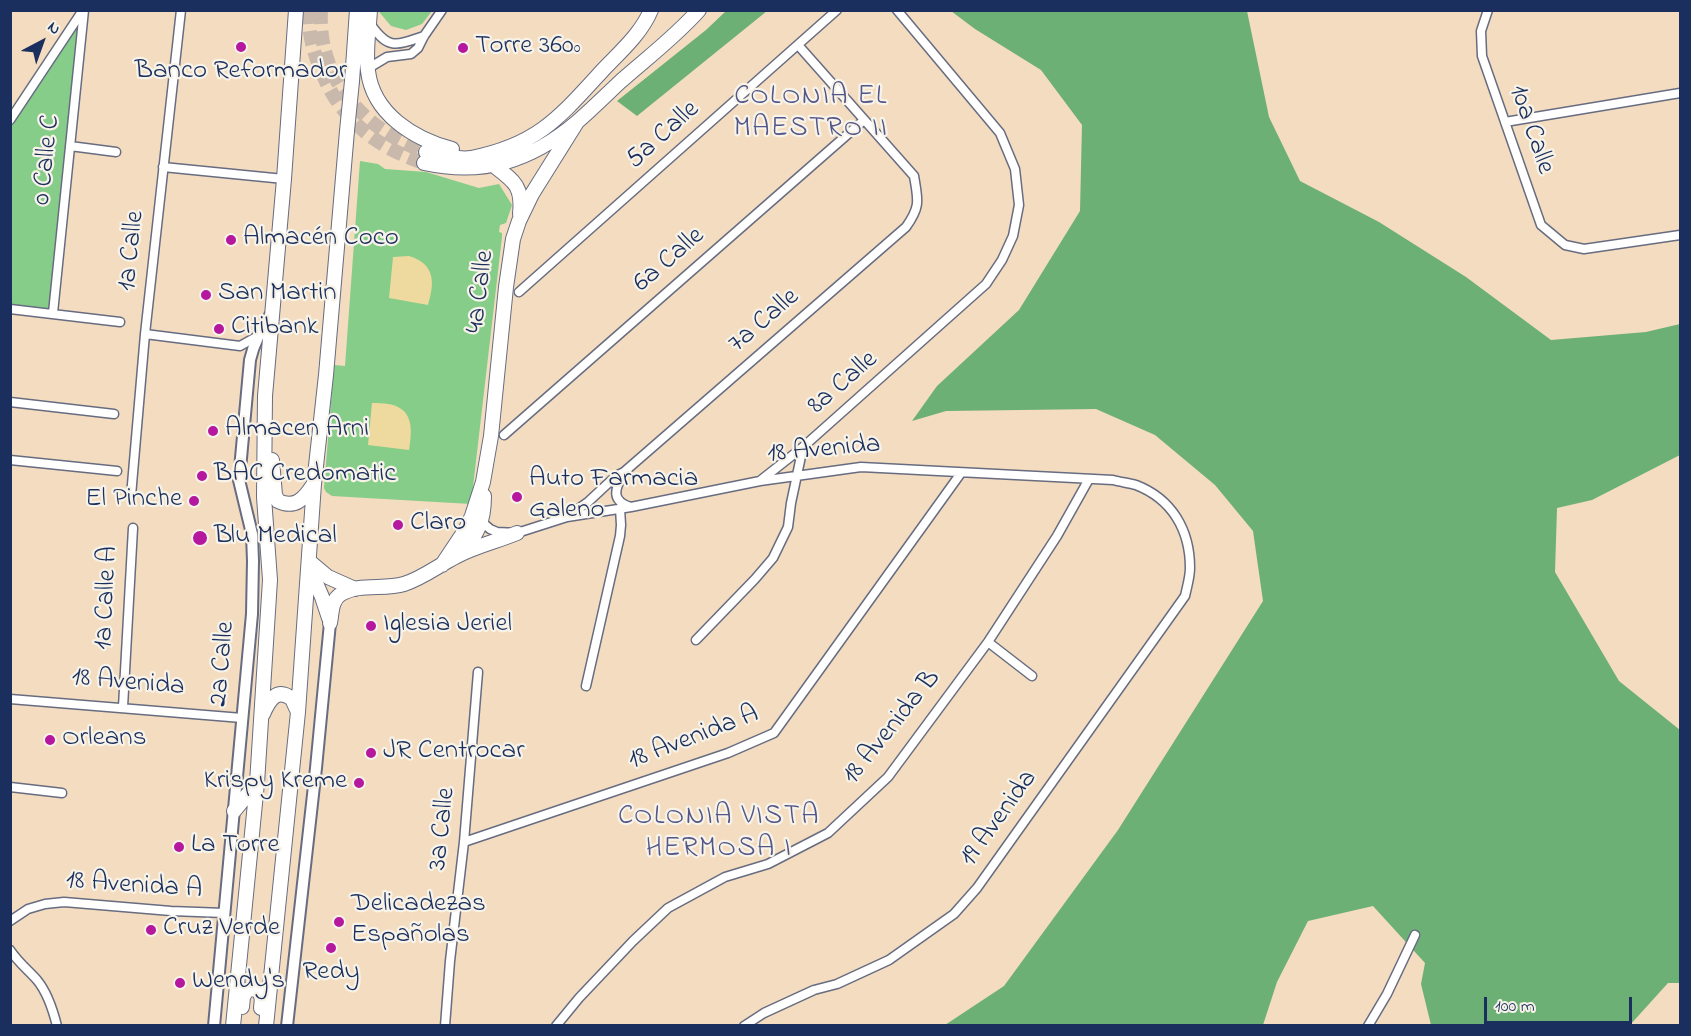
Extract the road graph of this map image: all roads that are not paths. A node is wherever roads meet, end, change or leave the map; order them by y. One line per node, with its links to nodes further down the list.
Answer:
1 (84, 10): 16 (street); 20 (street, 0 Calle C)
2 (181, 10): 24 (street, 1a Calle)
3 (296, 10): 25 (main road)
4 (357, 10): 50 (main road, bridge)
5 (442, 10): 12 (street)
6 (651, 10): 22 (main road)
7 (699, 10): 18 (main road)
8 (837, 10): 13 (street, 5a Calle)
9 (897, 10): 41 (street, 8a Calle)
10 (1488, 10): 19 (street, 10a Calle)
11 (370, 16): 12 (street); 14 (main road)
12 (424, 36): 14 (street)
13 (798, 45): 17 (street); 28 (street, 5a Calle)
14 (367, 69): 22 (main road)
15 (1680, 93): 19 (street)
16 (10, 120)
17 (864, 120): 40 (street, 6a Calle); 44 (street, 7a Calle)
18 (577, 122): 23 (main road); 26 (main road, 4a Calle)
19 (1505, 122): 27 (street, 10a Calle)
20 (70, 146): 21 (street); 30 (street, 0 Calle C)
21 (116, 152)
22 (477, 155): 23 (main road)
23 (493, 165): 26 (main road)
24 (163, 167): 25 (street); 33 (street, 1a Calle)
25 (284, 179): 31 (main road)
26 (519, 221): 49 (main road, 4a Calle)
27 (1680, 235)
28 (519, 292)
29 (10, 309): 30 (street)
30 (53, 313): 32 (street)
31 (272, 313): 34 (street, 2a Calle); 37 (main road)
32 (120, 322)
33 (145, 334): 35 (street); 51 (street, 1a Calle)
34 (258, 336): 35 (street); 36 (street, 2a Calle)
35 (240, 346): 36 (street)
36 (250, 360): 73 (street, 2a Calle)
37 (265, 396): 50 (main road); 74 (main road)
38 (10, 402): 39 (street)
39 (114, 414)
40 (504, 435)
41 (803, 447): 46 (street, 8a Calle); 48 (street)
42 (10, 460): 43 (street)
43 (117, 471)
44 (624, 472): 53 (street); 55 (street, 7a Calle)
45 (961, 473): 46 (street, 18 Avenida); 47 (street, 18 Avenida); 79 (street, 18 Avenida A)
46 (798, 475): 48 (street, 18 Avenida); 65 (street, 8a Calle)
47 (1089, 479): 59 (street, 18 Avenida); 66 (street, 18 Avenida B)
48 (760, 481): 53 (street, 18 Avenida)
49 (483, 483): 52 (main road, 4a Calle); 56 (main road, 4a Calle)
50 (314, 484): 61 (main road)
51 (131, 496)
52 (478, 500): 56 (main road); 62 (main road, 4a Calle)
53 (631, 507): 54 (street, 18 Avenida)
54 (620, 508): 55 (street, 18 Avenida); 69 (street)
55 (567, 517): 58 (street, 18 Avenida)
56 (482, 522): 58 (street, 18 Avenida); 60 (main road)
57 (133, 528): 71 (street, 1a Calle A)
58 (517, 533): 60 (main road)
59 (1188, 541): 94 (street, 19 Avenida)
60 (459, 555): 62 (main road)
61 (309, 564): 63 (main road); 64 (main road); 72 (main road)
62 (442, 565): 63 (main road)
63 (355, 589): 64 (main road)
64 (330, 623): 91 (street)
65 (696, 640)
66 (988, 642): 68 (street); 93 (street, 18 Avenida B)
67 (478, 672): 79 (street, 3a Calle)
68 (1032, 676)
69 (585, 686)
70 (10, 699): 71 (street, 18 Avenida)
71 (123, 707): 73 (street, 18 Avenida)
72 (298, 711): 74 (main road); 90 (main road)
73 (242, 718): 78 (street, 2a Calle)
74 (261, 719): 75 (main road)
75 (257, 783): 78 (main road); 88 (main road)
76 (10, 787): 77 (street)
77 (62, 793)
78 (234, 811): 80 (street, 2a Calle)
79 (464, 842): 92 (street, 3a Calle)
80 (224, 914): 81 (street, 18 Avenida A); 87 (street, 2a Calle)
81 (10, 921)
82 (1415, 935): 95 (street)
83 (10, 951): 85 (street)
84 (10, 962): 85 (street)
85 (25, 967): 86 (street)
86 (57, 1026)
87 (214, 1026)
88 (234, 1026): 89 (main road)
89 (260, 1026)
90 (266, 1026)
91 (287, 1026)
92 (445, 1026)
93 (556, 1026)
94 (744, 1026)
95 (1368, 1026)

